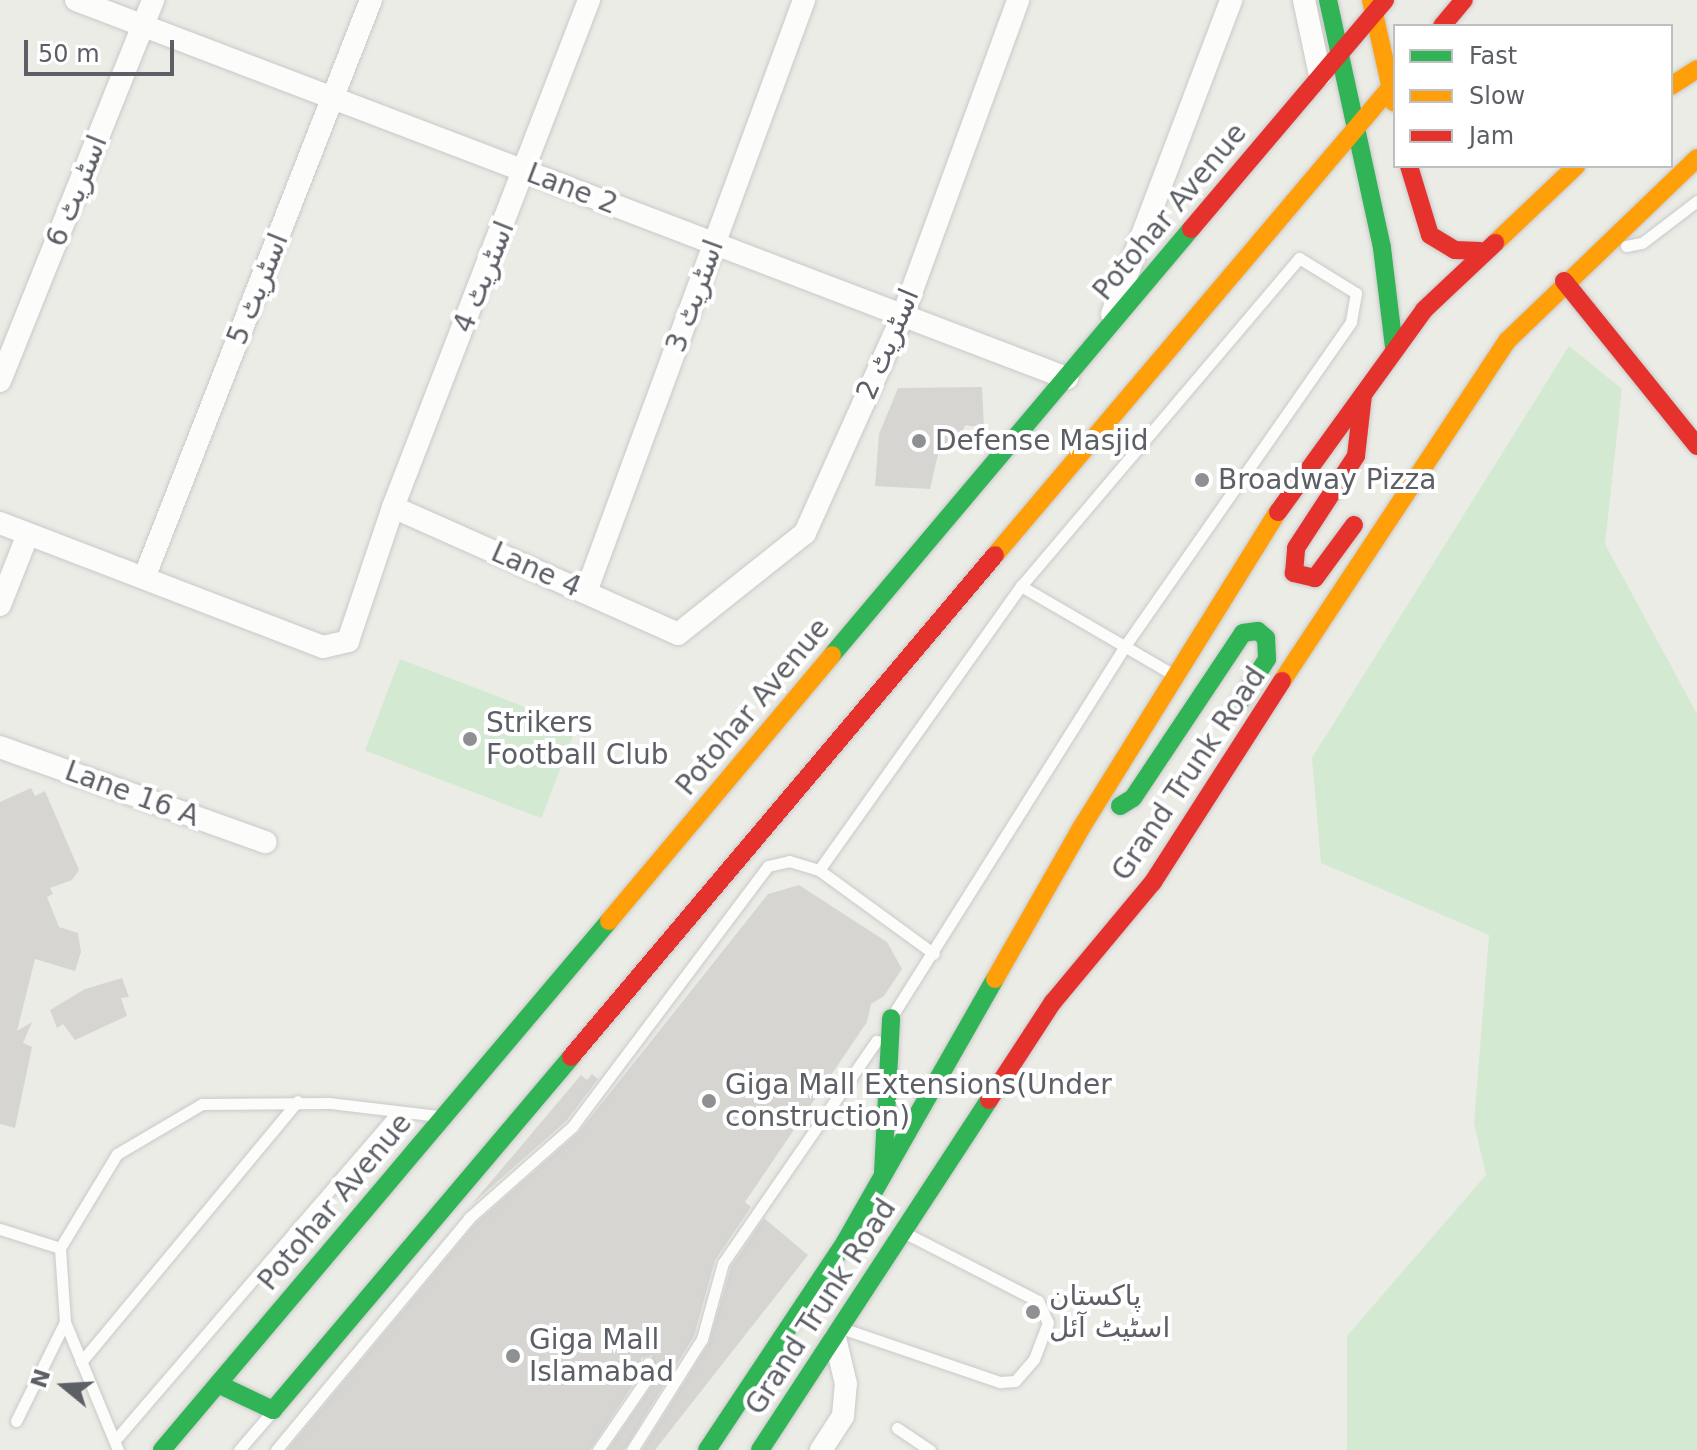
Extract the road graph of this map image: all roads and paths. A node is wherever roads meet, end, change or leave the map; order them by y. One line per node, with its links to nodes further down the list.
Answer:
1 (76, 0): 13 (street, Lane 2)
2 (153, 0): 13 (street, اسٹریٹ 6)
3 (371, 0): 19 (street, اسٹریٹ 5)
4 (589, 0): 24 (street, اسٹریٹ 4)
5 (804, 0): 26 (street, اسٹریٹ 3)
6 (1018, 0): 30 (street, اسٹریٹ 2)
7 (1231, 0): 31 (street)
8 (1304, 0): 16 (street)
9 (1328, 0): 14 (main road)
10 (1464, 0): 12 (main road)
11 (1377, 4): 14 (main road, Potohar Avenue); 17 (main road)
12 (1444, 24)
13 (143, 25): 19 (street, Lane 2); 34 (street, اسٹریٹ 6)
14 (1339, 55): 16 (main road, Potohar Avenue); 20 (main road)
15 (1697, 69): 18 (main road)
16 (1320, 75): 31 (main road, Potohar Avenue)
17 (1393, 85): 20 (main road)
18 (1673, 85)
19 (334, 98): 24 (street, Lane 2); 43 (street, اسٹریٹ 5)
20 (1357, 127): 32 (main road); 71 (main road)
21 (1697, 158): 28 (main road, Grand Trunk Road)
22 (1410, 168): 27 (main road)
23 (1574, 168): 27 (main road, Grand Trunk Road)
24 (526, 171): 26 (street, Lane 2); 39 (street, اسٹریٹ 4)
25 (1697, 201): 28 (lane)
26 (715, 244): 30 (street, Lane 2); 45 (street, اسٹریٹ 3)
27 (1480, 251): 32 (main road, Grand Trunk Road)
28 (1594, 254): 29 (main road, Grand Trunk Road)
29 (1564, 281): 36 (main road); 37 (main road, Grand Trunk Road)
30 (903, 315): 33 (street, Lane 2); 47 (street, اسٹریٹ 2)
31 (1103, 337): 33 (main road, Potohar Avenue)
32 (1394, 347): 35 (main road, Grand Trunk Road)
33 (1067, 378): 61 (main road, Potohar Avenue)
34 (0, 381)
35 (1364, 390): 40 (main road); 49 (main road, Grand Trunk Road)
36 (1697, 446)
37 (1429, 452): 38 (main road); 56 (main road, Grand Trunk Road)
38 (1403, 464)
39 (393, 507): 43 (street, اسٹریٹ 4); 45 (street, Lane 4)
40 (1366, 507)
41 (0, 523): 42 (street, اسٹریٹ 4)
42 (28, 534): 43 (street, اسٹریٹ 4); 46 (street)
43 (144, 578)
44 (1021, 586): 48 (lane); 48 (lane); 55 (lane)
45 (586, 592): 47 (street, Lane 4)
46 (0, 605)
47 (678, 634)
48 (1125, 646): 49 (lane); 57 (lane)
49 (1175, 676): 53 (main road, Grand Trunk Road)
50 (1225, 726): 53 (main road)
51 (0, 747): 54 (street, Lane 16 A)
52 (1167, 825): 56 (main road)
53 (1081, 828): 62 (main road, Grand Trunk Road)
54 (265, 842)
55 (819, 870): 57 (lane); 77 (lane)
56 (1153, 882): 64 (main road, Grand Trunk Road)
57 (934, 954): 58 (lane)
58 (891, 1018): 62 (main road); 79 (lane)
59 (298, 1101): 60 (lane); 65 (lane); 68 (lane)
60 (396, 1114): 61 (lane); 74 (lane)
61 (444, 1116): 70 (main road, Potohar Avenue)
62 (883, 1174): 80 (main road, Grand Trunk Road)
63 (0, 1229): 65 (lane)
64 (904, 1233): 67 (main road, Grand Trunk Road); 67 (lane)
65 (60, 1248): 66 (lane)
66 (65, 1322): 68 (lane); 72 (lane)
67 (839, 1333): 81 (main road, Grand Trunk Road); 82 (street)
68 (81, 1362): 74 (lane)
69 (648, 1363): 78 (lane)
70 (218, 1384): 71 (main road); 75 (main road, Potohar Avenue)
71 (273, 1410): 76 (lane)
72 (16, 1421)
73 (897, 1428): 83 (lane)
74 (117, 1444)
75 (162, 1450)
76 (239, 1450)
77 (276, 1450)
78 (598, 1450)
79 (632, 1450)
80 (707, 1450)
81 (760, 1450)
82 (821, 1450)
83 (930, 1450)

